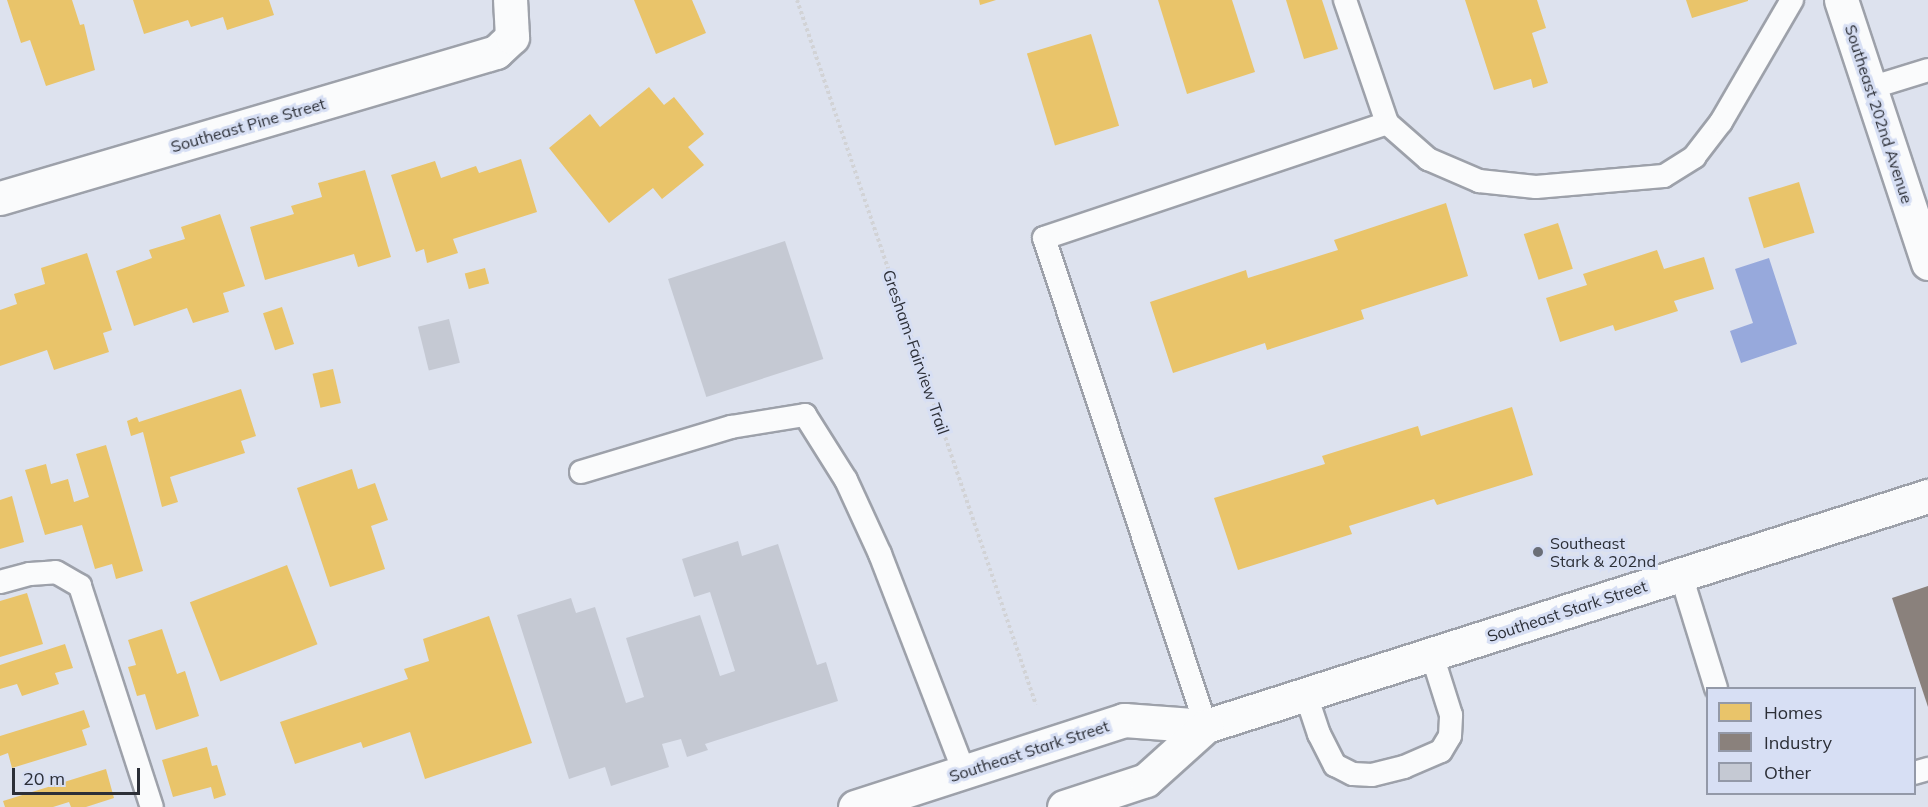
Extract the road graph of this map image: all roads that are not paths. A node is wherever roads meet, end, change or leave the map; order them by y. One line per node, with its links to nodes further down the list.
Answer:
1 (510, 0): 8 (main road, Southeast Pine Street)
2 (1345, 0): 7 (lane)
3 (1792, 0): 7 (lane)
4 (1841, 0): 6 (main road, Southeast 202nd Avenue)
5 (1928, 70): 6 (lane)
6 (1870, 88): 9 (main road, Southeast 202nd Avenue)
7 (1387, 123): 17 (lane)
8 (0, 198)
9 (1928, 263)
10 (581, 472): 18 (lane)
11 (1928, 496): 12 (main road, Southeast Stark Street)
12 (1681, 575): 14 (main road, Southeast Stark Street); 15 (lane)
13 (0, 582): 19 (lane)
14 (1432, 654): 16 (main road, Southeast Stark Street); 16 (lane)
15 (1716, 687)
16 (1306, 695): 17 (main road, Southeast Stark Street)
17 (1206, 726): 18 (main road, Southeast Stark Street); 21 (main road, Southeast Stark Street)
18 (963, 772): 20 (main road, Southeast Stark Street)
19 (152, 807)
20 (855, 807)
21 (1064, 807)

